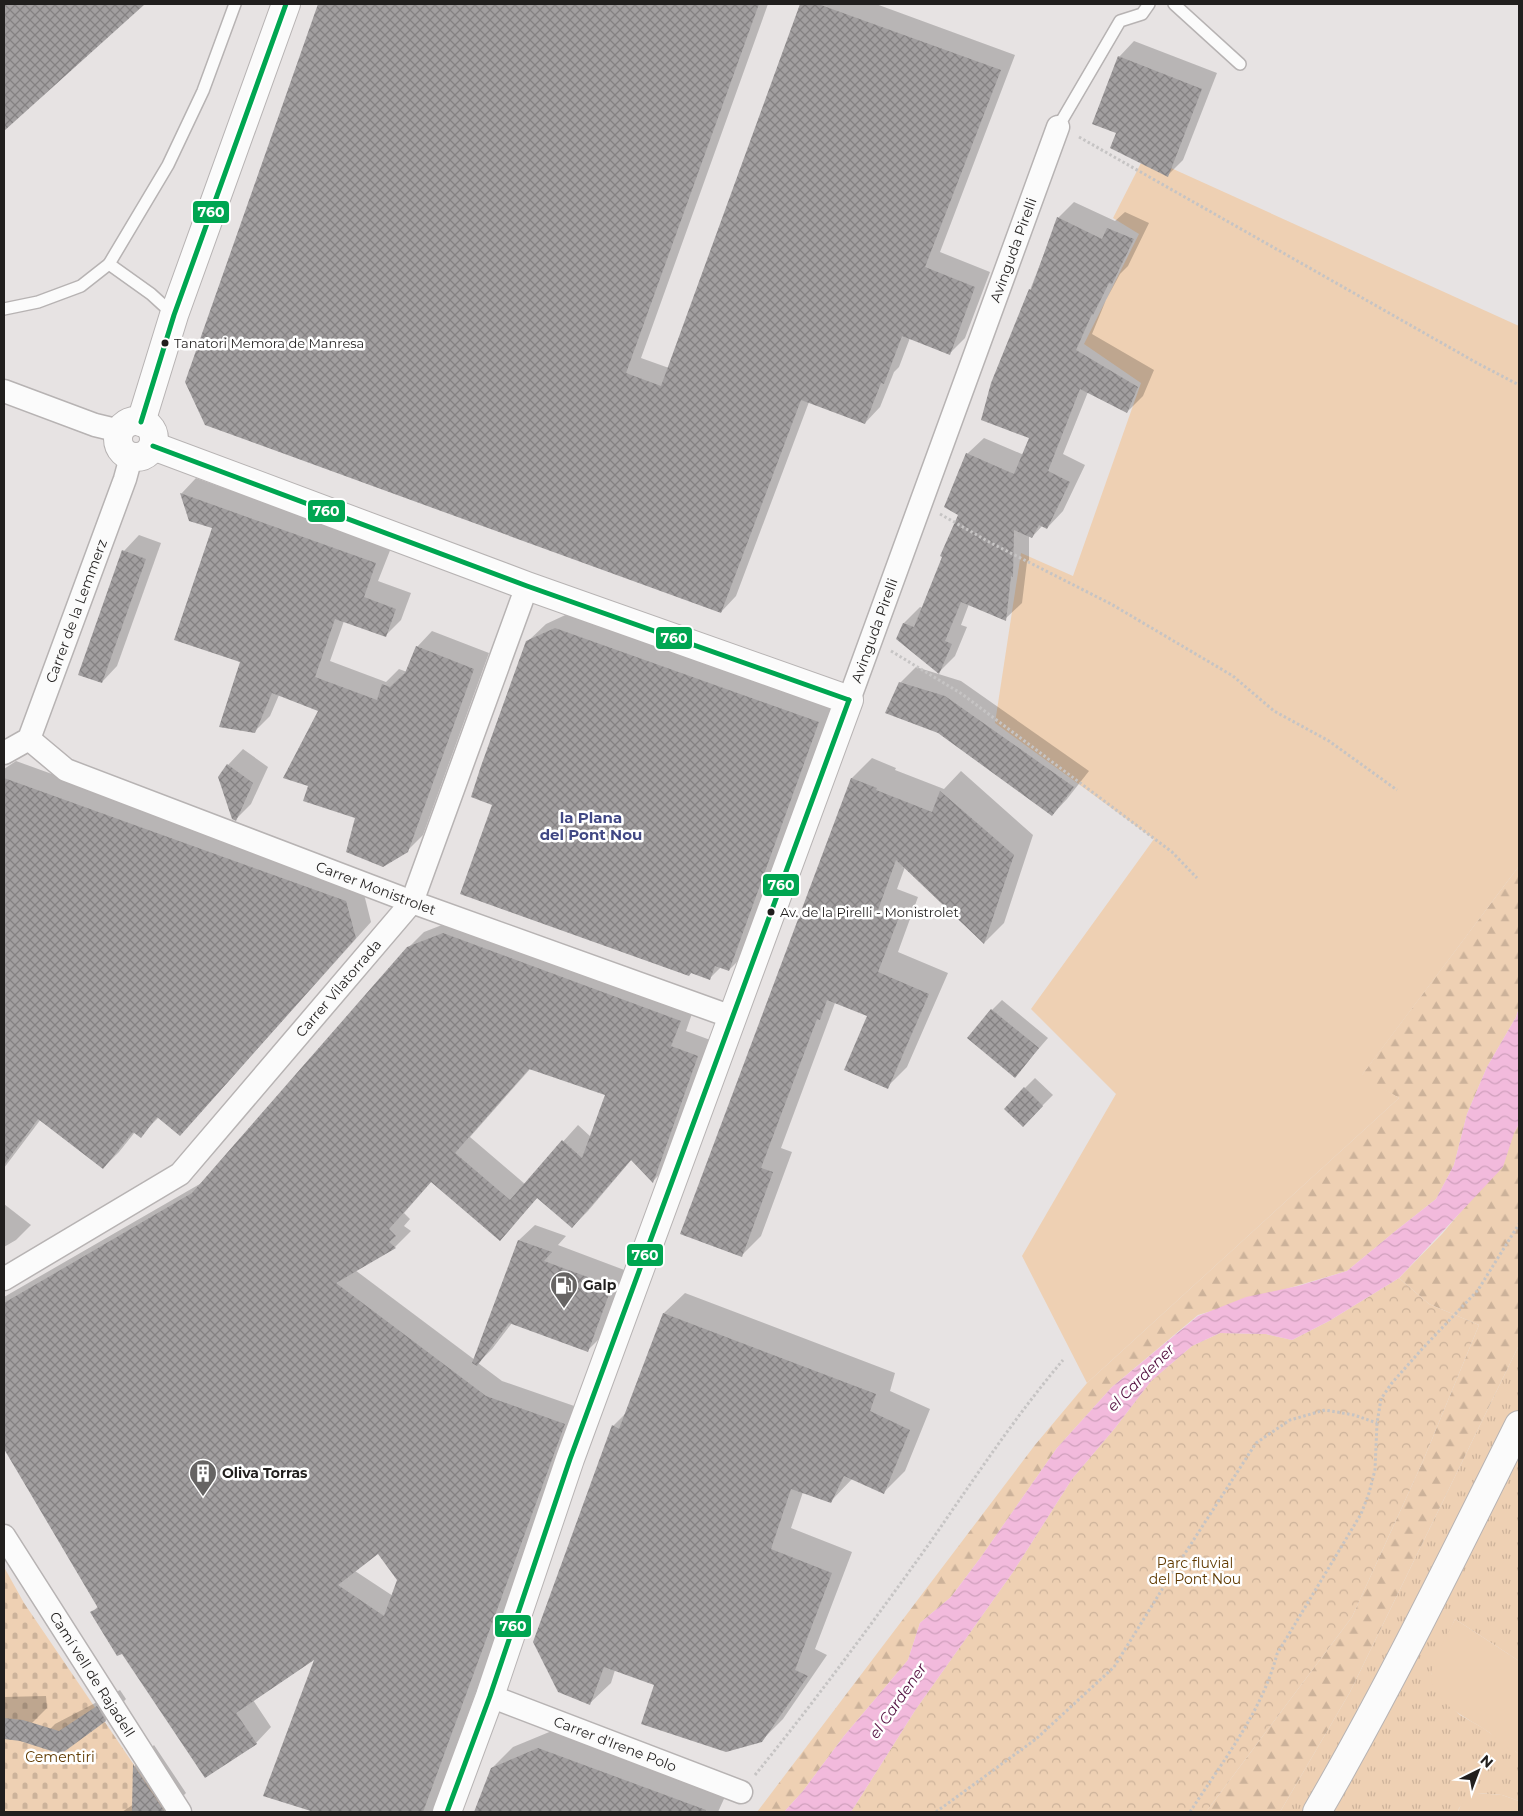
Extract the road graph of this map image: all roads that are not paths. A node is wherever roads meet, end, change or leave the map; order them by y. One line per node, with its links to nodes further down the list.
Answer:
1 (235, 4): 7 (lane)
2 (286, 4): 9 (street)
3 (1149, 4): 6 (lane)
4 (1174, 4): 5 (lane)
5 (1240, 64)
6 (1058, 127): 13 (street, Avinguda Pirelli)
7 (110, 264): 8 (lane); 9 (lane)
8 (4, 309)
9 (174, 315): 11 (street)
10 (4, 391): 11 (street)
11 (136, 439): 12 (street); 14 (street, Carrer de la Lemmerz)
12 (527, 586): 13 (street); 16 (street, Carrer Vilatorrada)
13 (848, 700): 17 (street, Avinguda Pirelli)
14 (29, 739): 15 (street); 16 (street, Carrer Monistrolet)
15 (4, 753)
16 (412, 902): 17 (street, Carrer Monistrolet); 18 (street, Carrer Vilatorrada)
17 (732, 1017): 21 (street, Avinguda Pirelli)
18 (4, 1279)
19 (1519, 1425): 25 (street)
20 (4, 1536): 23 (street, Camí vell de Rajadell)
21 (490, 1696): 22 (street, Carrer d'Irene Polo); 24 (street, Avinguda Pirelli)
22 (741, 1792)
23 (180, 1812)
24 (447, 1812)
25 (1317, 1812)

